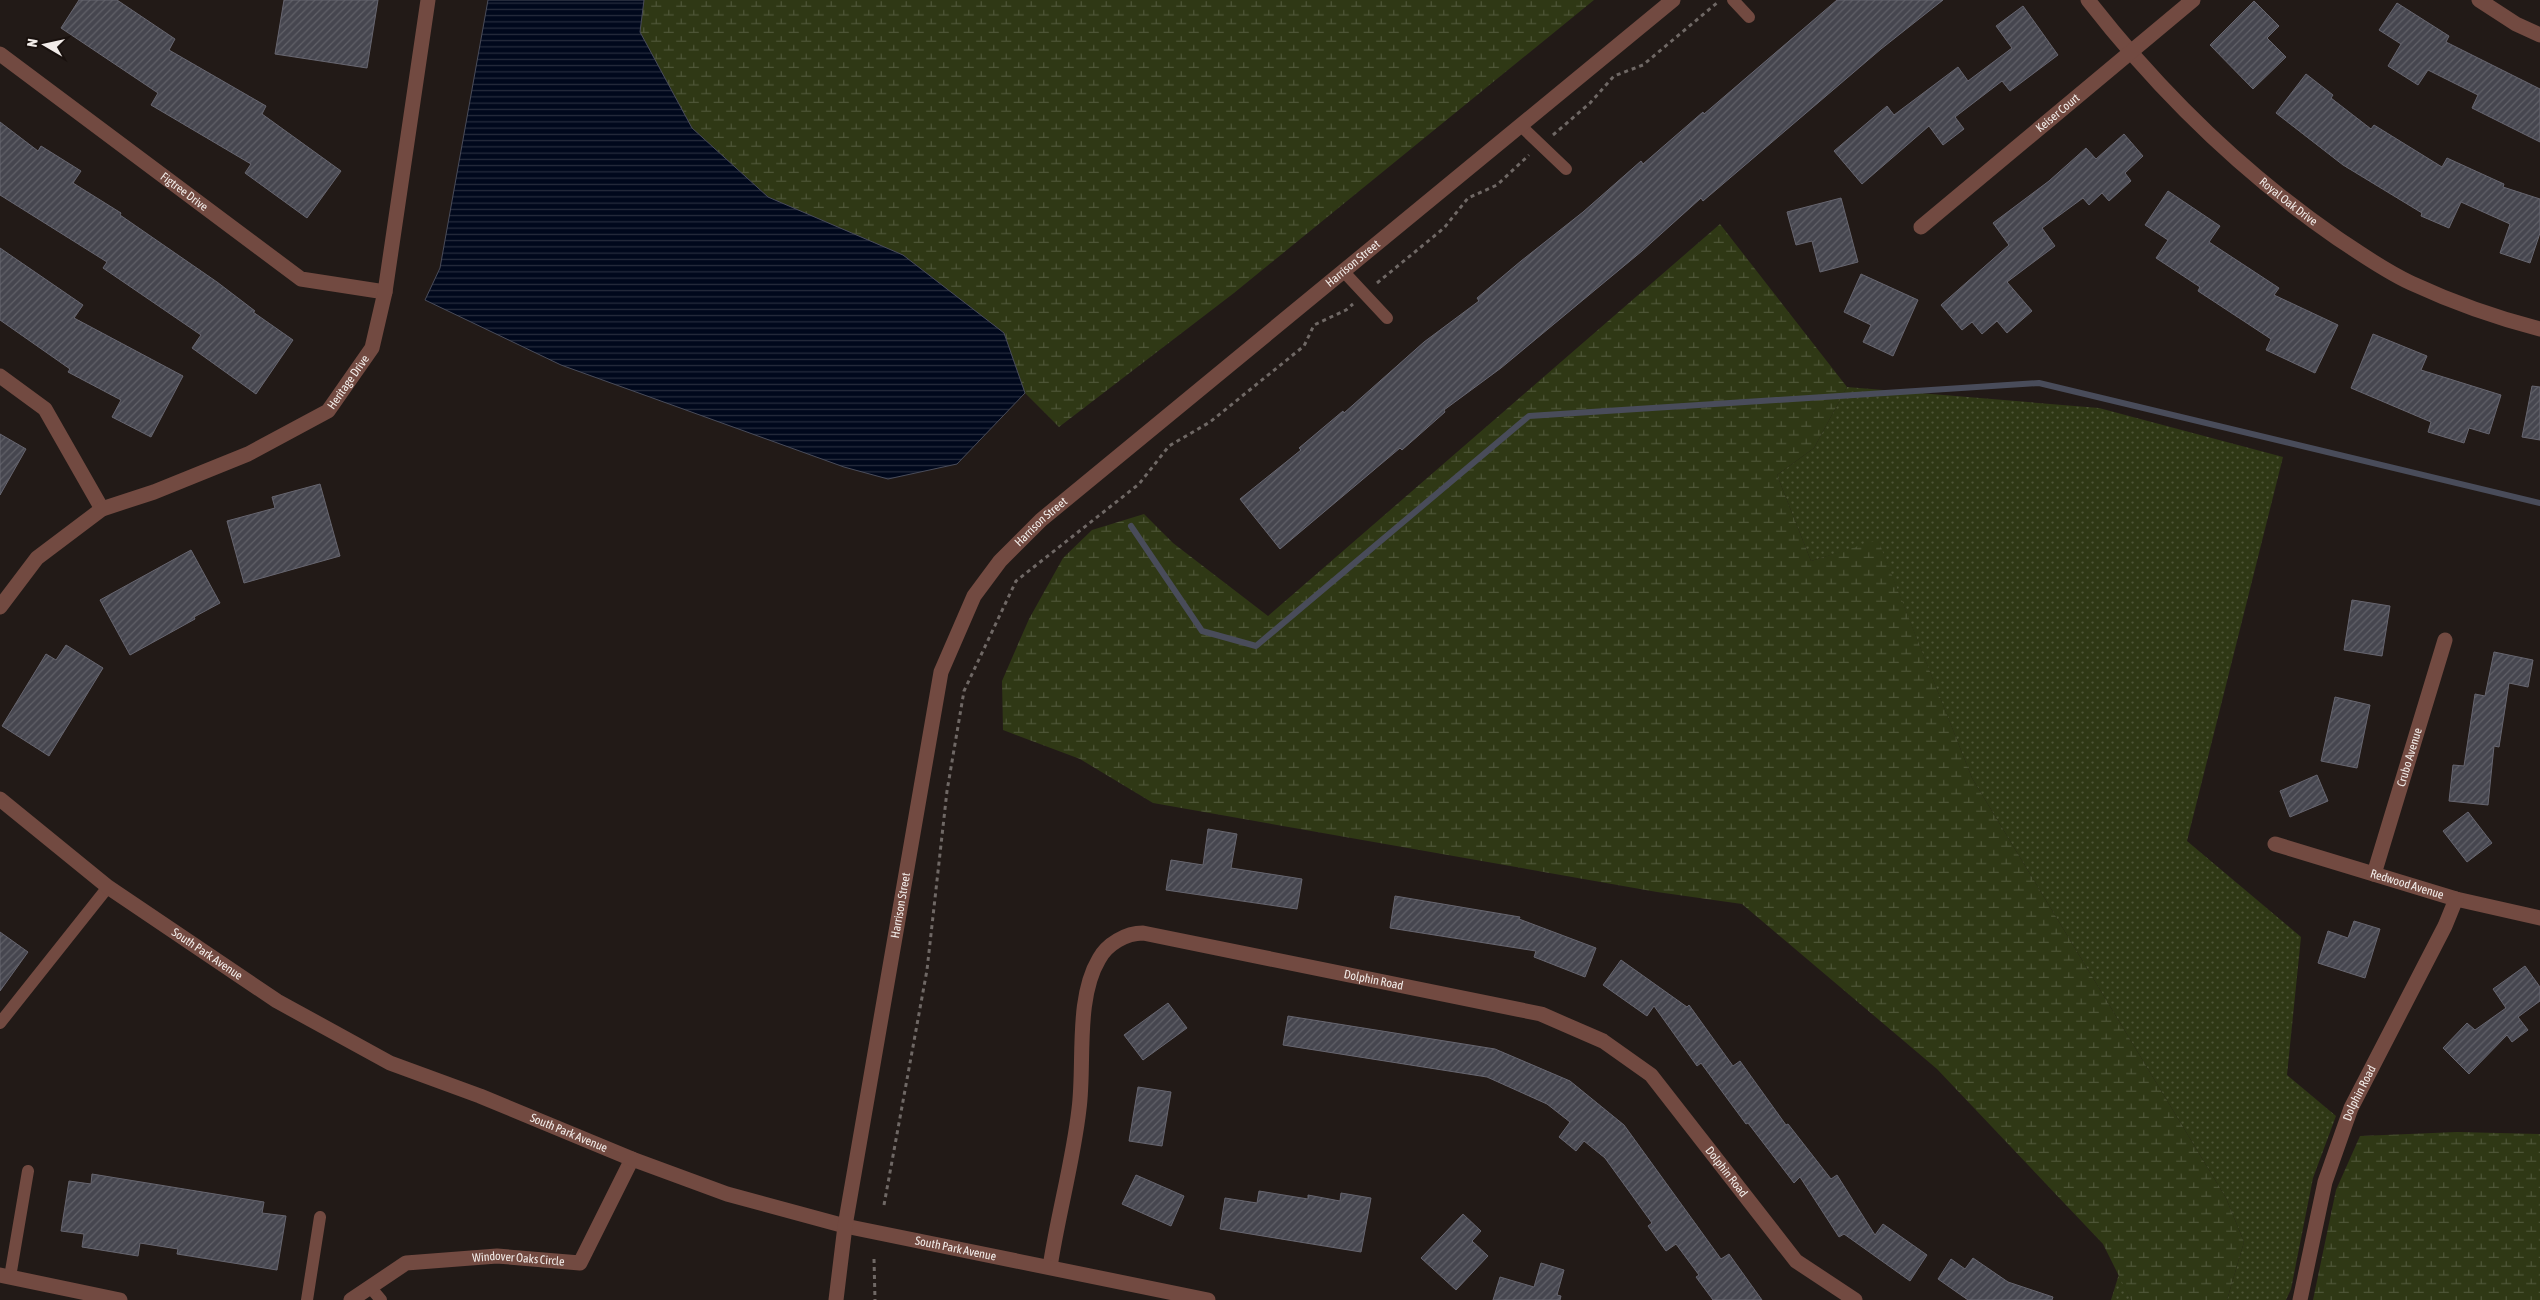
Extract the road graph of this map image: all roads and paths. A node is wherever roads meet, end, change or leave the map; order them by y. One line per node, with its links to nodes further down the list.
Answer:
1 (428, 0): 17 (street, Heritage Drive)
2 (1674, 0): 12 (street, Harrison Street)
3 (1720, 0): 13 (path)
4 (1733, 0): 8 (lane)
5 (2088, 0): 10 (street, Royal Oak Drive)
6 (2193, 0): 10 (street, Keiser Court)
7 (2479, 0): 9 (street)
8 (1749, 17)
9 (2540, 35)
10 (2130, 53): 15 (street, Keiser Court); 20 (street, Royal Oak Drive)
11 (0, 54): 17 (street, Figtree Drive)
12 (1521, 126): 13 (lane); 16 (street, Harrison Street)
13 (1541, 145): 14 (lane); 18 (path)
14 (1566, 169)
15 (1921, 227)
16 (1344, 272): 18 (lane); 36 (street, Harrison Street)
17 (385, 292): 22 (street, Heritage Drive)
18 (1364, 294): 19 (lane); 34 (path)
19 (1387, 318)
20 (2540, 329)
21 (0, 376): 22 (street)
22 (102, 509): 23 (street, Heritage Drive)
23 (0, 607)
24 (2446, 640): 27 (street, Crubo Avenue)
25 (0, 799): 28 (street, South Park Avenue)
26 (2275, 844): 27 (street, Redwood Avenue)
27 (2374, 874): 29 (street, Redwood Avenue)
28 (108, 887): 31 (lane); 32 (street, South Park Avenue)
29 (2456, 899): 30 (street, Redwood Avenue); 49 (street, Dolphin Road)
30 (2540, 918)
31 (0, 1023)
32 (632, 1158): 36 (street, South Park Avenue); 40 (street, Windover Oaks Circle)
33 (28, 1171): 39 (lane)
34 (884, 1205)
35 (320, 1217): 42 (lane)
36 (845, 1226): 38 (street, South Park Avenue); 45 (street, Harrison Street)
37 (874, 1260): 46 (path)
38 (1050, 1267): 47 (street, South Park Avenue); 48 (street, Dolphin Road)
39 (5, 1276): 41 (street)
40 (370, 1287): 43 (street, Windover Oaks Circle); 44 (lane)
41 (120, 1300)
42 (307, 1300)
43 (351, 1300)
44 (381, 1300)
45 (836, 1300)
46 (875, 1300)
47 (1208, 1300)
48 (1855, 1300)
49 (2300, 1300)

